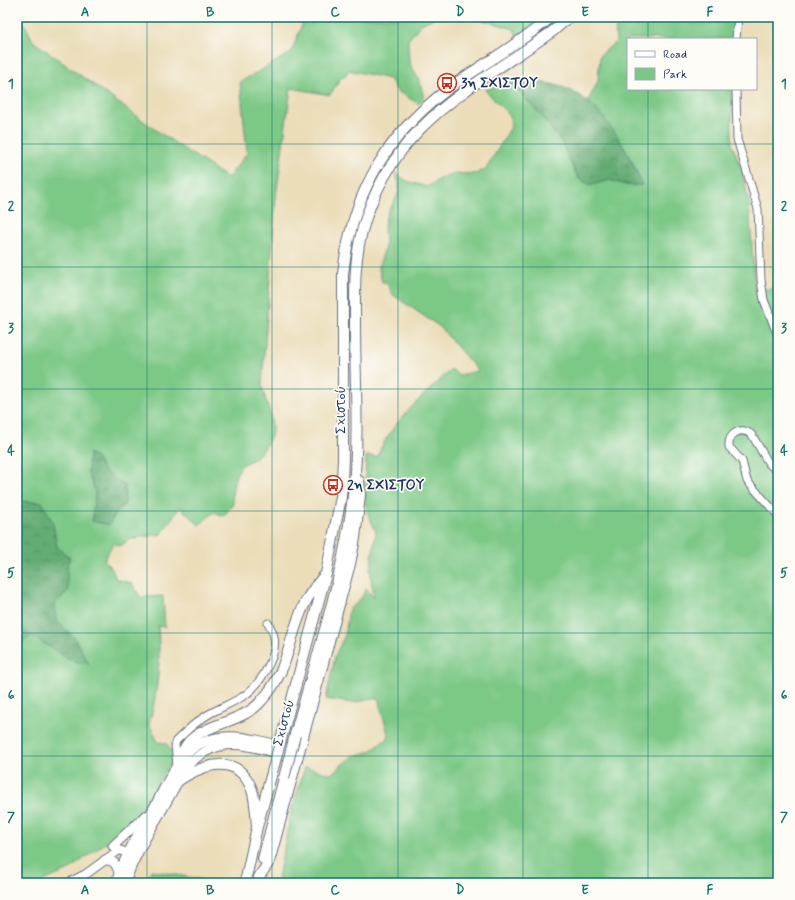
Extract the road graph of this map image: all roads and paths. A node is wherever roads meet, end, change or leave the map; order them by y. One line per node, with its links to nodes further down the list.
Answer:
1 (551, 17): 10 (main road, Σχιστού)
2 (569, 17): 7 (main road, Σχιστού)
3 (738, 17): 4 (street)
4 (736, 38)
5 (736, 90): 6 (street)
6 (778, 336)
7 (356, 462): 12 (main road); 22 (main road, Σχιστού, bridge)
8 (778, 472): 9 (street)
9 (778, 515)
10 (326, 574): 13 (main road); 16 (main road, Σχιστού, bridge)
11 (268, 623): 13 (street)
12 (299, 756): 13 (main road); 14 (main road); 22 (main road)
13 (179, 763): 15 (main road)
14 (178, 781): 16 (main road); 25 (main road)
15 (156, 805): 17 (main road); 18 (main road)
16 (257, 827): 26 (main road, Σχιστού)
17 (134, 842): 18 (street); 19 (main road)
18 (113, 846): 20 (street)
19 (128, 853): 20 (street); 21 (main road)
20 (101, 863): 21 (main road); 23 (street)
21 (119, 873): 24 (main road)
22 (258, 880)
23 (68, 883)
24 (116, 883)
25 (125, 883)
26 (245, 883)

